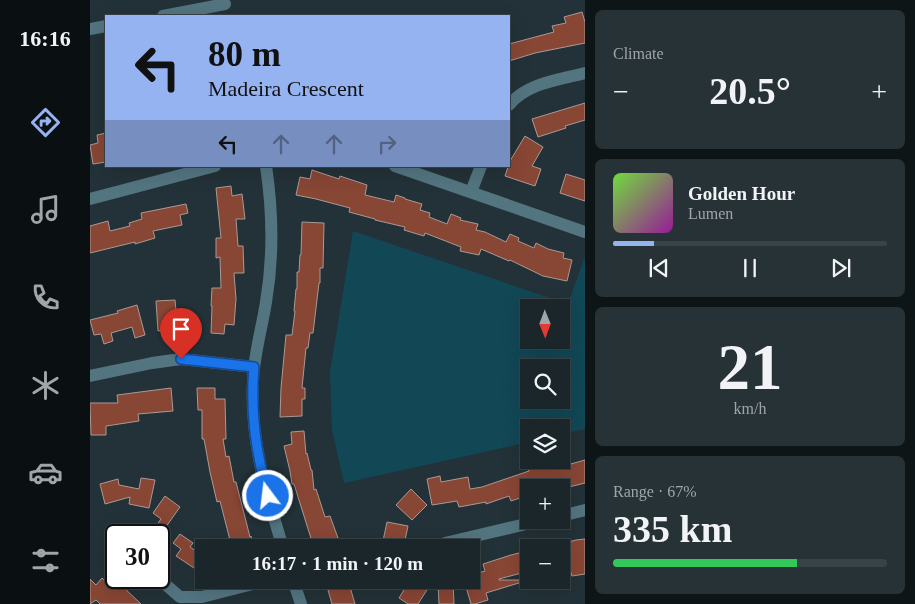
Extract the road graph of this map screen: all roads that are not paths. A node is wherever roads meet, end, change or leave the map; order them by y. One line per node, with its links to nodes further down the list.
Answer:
1 (226, 7): 2 (street)
2 (170, 15)
3 (105, 26): 4 (street)
4 (90, 29)
5 (585, 73): 6 (street)
6 (510, 104)
7 (211, 167): 12 (street)
8 (266, 167): 14 (street)
9 (398, 167): 11 (street)
10 (481, 167): 11 (street)
11 (471, 192): 13 (street)
12 (90, 199)
13 (585, 232)
14 (254, 367): 15 (street); 19 (street)
15 (90, 376)
16 (585, 510): 17 (street)
17 (570, 514)
18 (520, 525): 20 (street)
19 (281, 539)
20 (462, 539)
21 (170, 588): 22 (street)
22 (233, 589)
23 (296, 589): 24 (street)
24 (301, 604)

